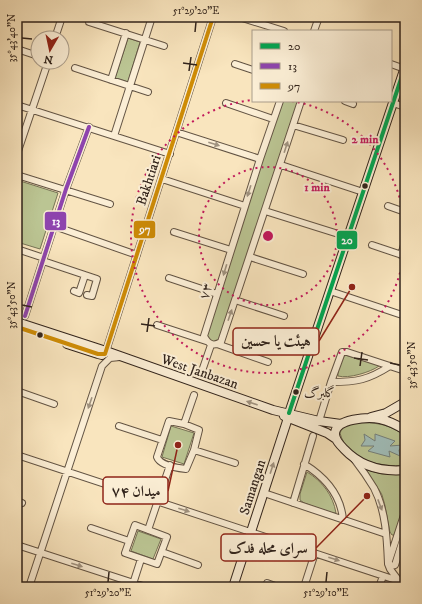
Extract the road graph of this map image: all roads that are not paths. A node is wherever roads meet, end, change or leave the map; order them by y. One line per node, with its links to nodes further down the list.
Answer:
1 (62, 17): 7 (street)
2 (152, 17): 11 (street)
3 (213, 17): 36 (street, Bakhtiari)
4 (240, 17): 8 (street)
5 (319, 17): 9 (street)
6 (89, 22): 10 (street)
7 (58, 30)
8 (281, 30)
9 (314, 30)
10 (126, 34): 11 (street); 21 (street)
11 (145, 39): 12 (street); 22 (street)
12 (164, 46)
13 (17, 49): 14 (street)
14 (30, 53)
15 (235, 64): 20 (street)
16 (392, 64): 18 (street)
17 (75, 68): 21 (street)
18 (405, 68): 28 (main road, Samangan)
19 (45, 70): 32 (street)
20 (252, 70)
21 (111, 80): 22 (street)
22 (130, 86): 23 (street); 37 (street)
23 (148, 92)
24 (280, 102): 33 (street, ۷۳)
25 (301, 102): 34 (street)
26 (348, 102): 29 (street)
27 (226, 103): 33 (street)
28 (393, 103): 31 (street); 46 (main road, Samangan)
29 (353, 104)
30 (17, 105): 32 (street)
31 (405, 107)
32 (32, 110): 35 (street); 39 (street)
33 (273, 119): 41 (street, ۷۳)
34 (293, 125): 38 (street); 42 (street, one-way to 34)
35 (89, 127): 37 (street); 45 (street)
36 (176, 132): 40 (street, Bakhtiari); 41 (street, one-way to 41)
37 (114, 136): 40 (street)
38 (343, 140)
39 (17, 154)
40 (170, 154): 44 (street, Bakhtiari)
41 (260, 159): 48 (street, ۷۳, one-way to 48)
42 (281, 165): 46 (street); 50 (street)
43 (17, 175): 45 (street)
44 (162, 179): 48 (street); 59 (street, Bakhtiari)
45 (66, 189): 47 (street); 52 (street)
46 (363, 192): 54 (main road, Samangan)
47 (110, 204)
48 (245, 206): 58 (street, ۷۳)
49 (388, 206): 51 (street)
50 (265, 211): 54 (street); 61 (street)
51 (405, 212)
52 (54, 226): 59 (street); 62 (street)
53 (174, 232): 58 (street)
54 (348, 237): 67 (main road, Samangan)
55 (405, 242): 60 (street)
56 (372, 245): 60 (street)
57 (17, 249): 62 (street)
58 (231, 250): 68 (street, ۷۳, one-way to 68)
59 (137, 255): 78 (street, Bakhtiari)
60 (403, 255)
61 (250, 256): 63 (street); 70 (street)
62 (44, 260): 64 (street); 71 (street)
63 (303, 274)
64 (85, 275): 66 (street); 69 (street)
65 (169, 278): 68 (street)
66 (74, 291)
67 (330, 291): 73 (street); 91 (main road, Samangan)
68 (217, 294): 77 (street, ۷۳)
69 (87, 295)
70 (235, 300): 72 (street); 77 (street, one-way to 70)
71 (25, 316)
72 (284, 316)
73 (405, 316)
74 (17, 322): 78 (main road, West Janbazan)
75 (157, 325): 77 (street)
76 (17, 327): 79 (main road)
77 (211, 343): 81 (street); 84 (street)
78 (106, 351): 79 (main road); 80 (main road, West Janbazan)
79 (92, 352): 82 (street)
80 (120, 357): 82 (street); 91 (main road, West Janbazan, one-way to 80)
81 (268, 362)
82 (102, 366): 108 (street, one-way to 108)
83 (390, 366): 85 (street); 86 (street); 86 (street)
84 (202, 371)
85 (405, 371)
86 (331, 382): 93 (street)
87 (17, 391): 90 (street)
88 (194, 395): 94 (street)
89 (405, 402): 92 (main road)
90 (54, 404)
91 (289, 416): 93 (main road, West Janbazan); 99 (main road, West Janbazan); 109 (main road, Samangan, one-way to 91)
92 (368, 418): 95 (main road); 97 (main road)
93 (319, 420): 95 (main road, West Janbazan)
94 (184, 424): 100 (street); 101 (street)
95 (341, 424): 99 (main road)
96 (119, 426): 100 (street)
97 (405, 430)
98 (313, 436): 105 (street)
99 (336, 439): 103 (main road)
100 (162, 440): 106 (street)
101 (194, 450): 104 (street); 106 (street)
102 (17, 455): 108 (street)
103 (354, 459): 107 (main road); 117 (street, one-way to 117)
104 (235, 463)
105 (304, 464): 111 (street); 113 (street)
106 (170, 465): 110 (street)
107 (405, 470)
108 (67, 471): 110 (street); 122 (street)
109 (264, 493): 111 (street); 116 (main road, Samangan)
110 (158, 501): 115 (street); 116 (street, one-way to 116)
111 (292, 503): 113 (street)
112 (405, 512): 125 (street)
113 (343, 520): 117 (street)
114 (90, 528): 119 (street)
115 (148, 530): 119 (street); 121 (street)
116 (252, 532): 123 (street); 133 (main road, Samangan)
117 (386, 534): 125 (street)
118 (405, 534): 125 (street)
119 (129, 541): 124 (street)
120 (17, 546): 122 (street)
121 (162, 552): 124 (street); 126 (street)
122 (40, 553): 130 (street, one-way to 130); 131 (street)
123 (315, 553): 127 (street, one-way to 127); 135 (street)
124 (141, 559): 130 (street)
125 (388, 564): 128 (street)
126 (198, 565)
127 (383, 576): 128 (street); 136 (street)
128 (402, 582)
129 (267, 583): 134 (street)
130 (133, 585): 132 (street)
131 (29, 587)
132 (146, 587)
133 (233, 587)
134 (278, 587)
135 (304, 587)
136 (380, 587)

